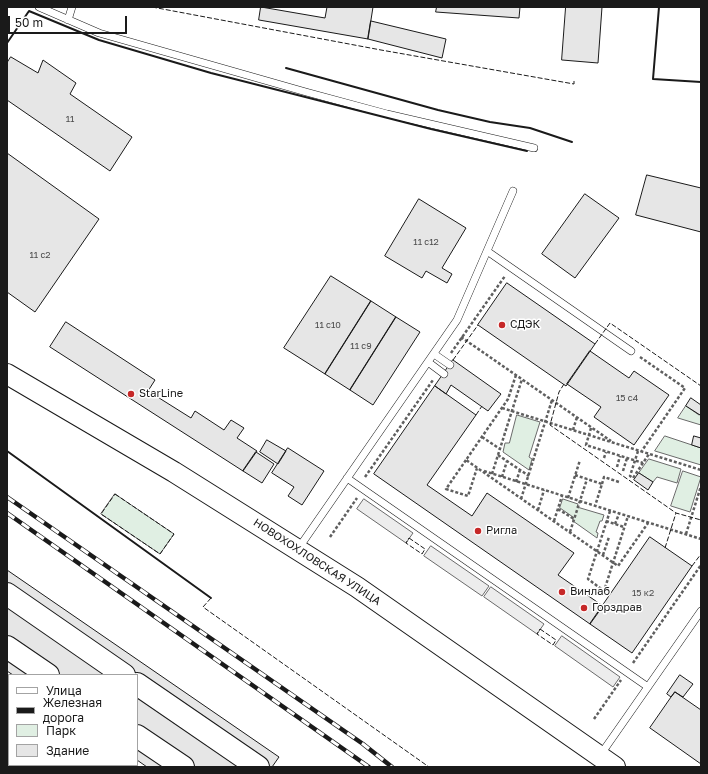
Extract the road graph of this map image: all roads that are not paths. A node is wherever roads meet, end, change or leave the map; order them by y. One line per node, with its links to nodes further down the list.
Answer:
1 (39, 7): 3 (lane)
2 (72, 7): 3 (lane)
3 (68, 20): 4 (lane)
4 (534, 148)
5 (513, 191): 6 (lane)
6 (487, 251): 7 (lane); 8 (lane)
7 (631, 351)
8 (434, 354): 9 (lane); 10 (lane)
9 (428, 362): 12 (lane); 13 (lane)
10 (450, 365)
11 (7, 374): 14 (street, НОВОХОХЛОВСКАЯ УЛИЦА)
12 (444, 374)
13 (347, 478): 14 (lane); 21 (lane)
14 (298, 549): 23 (street, НОВОХОХЛОВСКАЯ УЛИЦА)
15 (7, 594): 19 (main road)
16 (701, 610): 21 (lane)
17 (7, 647): 18 (main road)
18 (47, 674)
19 (123, 674)
20 (138, 685): 25 (main road)
21 (648, 687): 23 (lane)
22 (138, 737): 24 (main road)
23 (607, 762)
24 (183, 767)
25 (258, 767)

